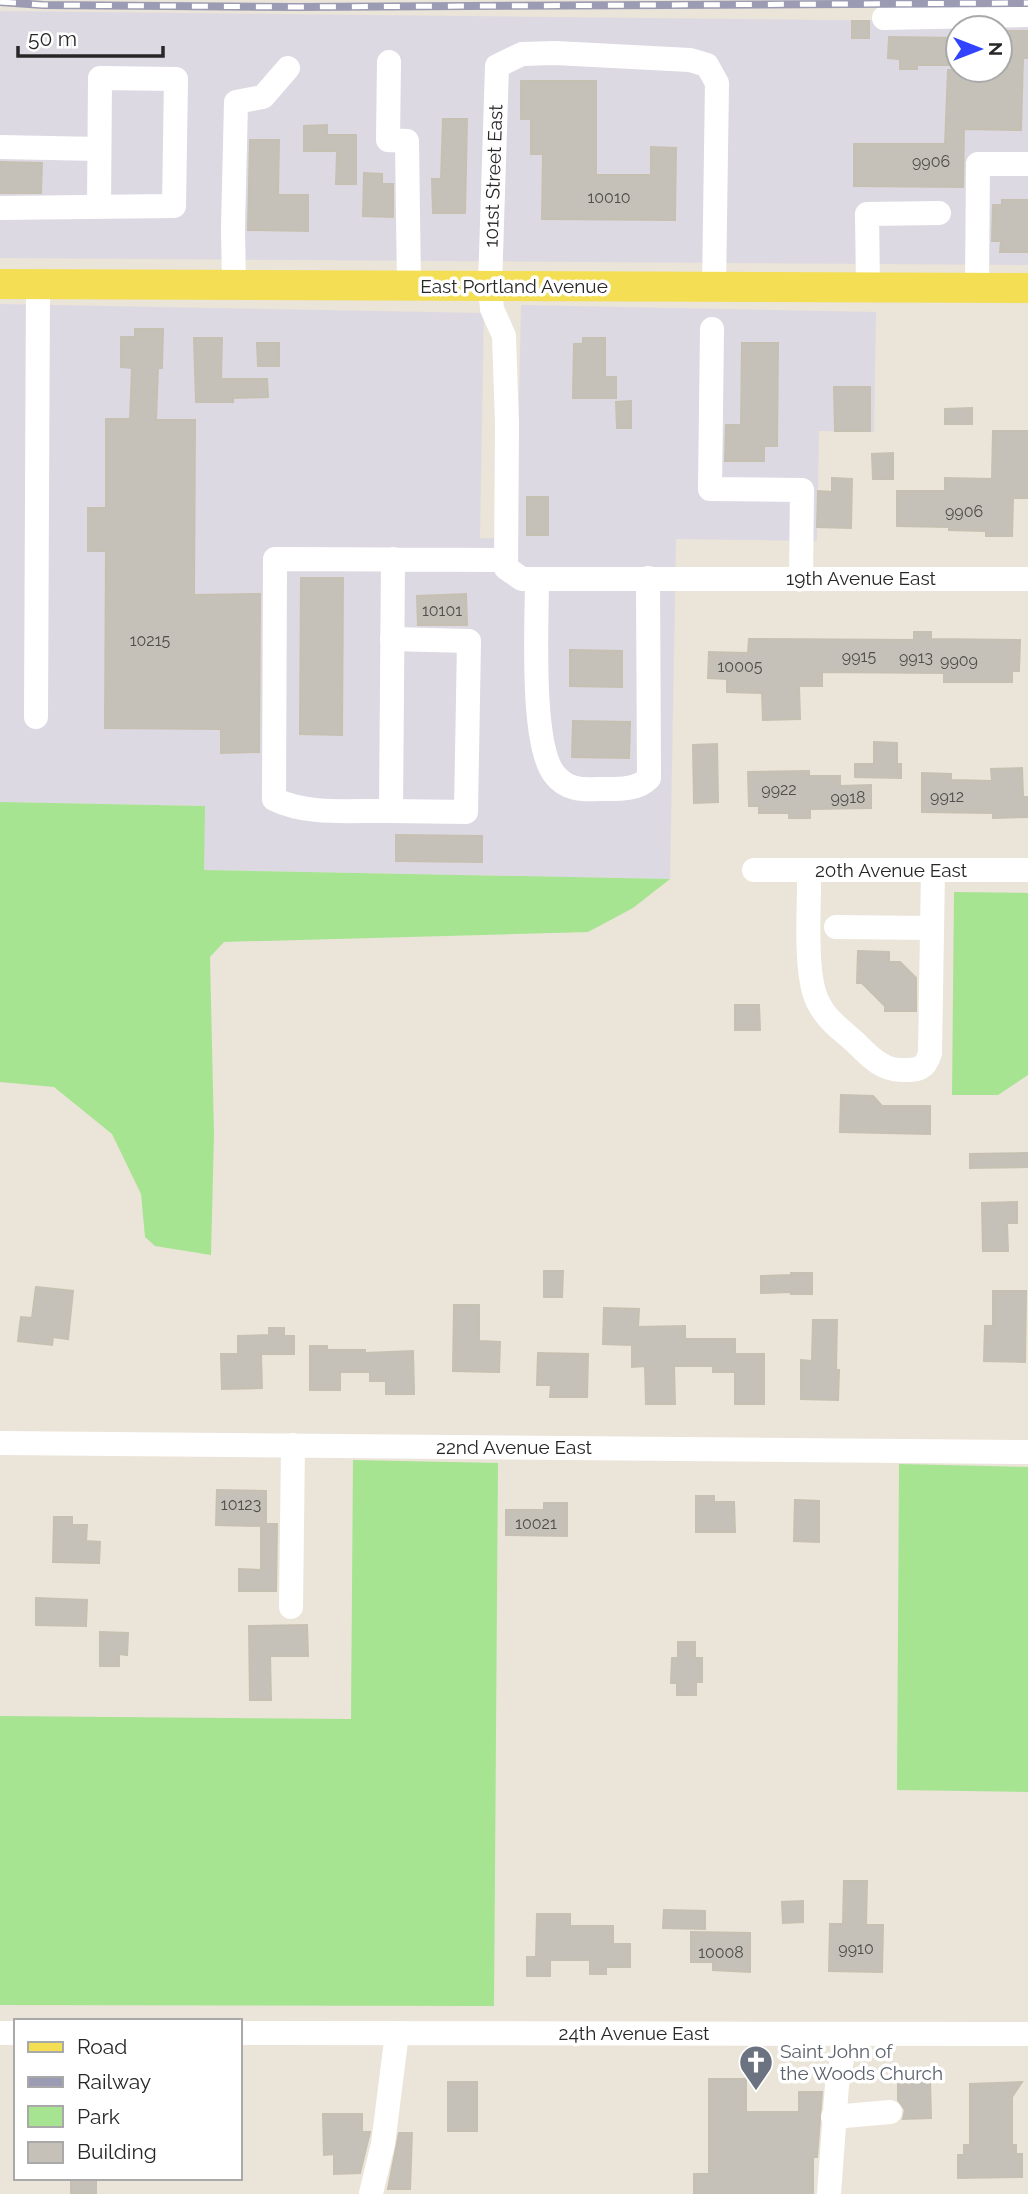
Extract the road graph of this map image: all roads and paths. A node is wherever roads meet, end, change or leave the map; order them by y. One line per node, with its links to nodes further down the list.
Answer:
1 (1028, 15): 2 (street)
2 (884, 18)
3 (389, 62): 14 (street)
4 (288, 68): 13 (street)
5 (0, 147): 6 (street)
6 (99, 149): 8 (street); 8 (street)
7 (1028, 164): 18 (street)
8 (99, 207): 9 (street)
9 (0, 208)
10 (939, 213): 16 (street)
11 (0, 284): 12 (main road, East Portland Avenue)
12 (38, 284): 13 (main road, East Portland Avenue); 28 (street)
13 (234, 285): 14 (main road, East Portland Avenue)
14 (409, 286): 15 (main road, East Portland Avenue)
15 (490, 286): 17 (main road, East Portland Avenue); 17 (street, 101st Street East); 22 (street, 101st Street East)
16 (868, 286): 17 (main road, East Portland Avenue); 18 (main road, East Portland Avenue)
17 (714, 287)
18 (978, 287): 19 (main road, East Portland Avenue)
19 (1028, 288)
20 (712, 329): 24 (street)
21 (393, 559): 22 (street); 27 (street); 29 (street)
22 (506, 559): 25 (street)
23 (648, 578): 24 (street, 19th Avenue East); 25 (street, 19th Avenue East); 25 (street)
24 (801, 578): 26 (street, 19th Avenue East)
25 (537, 579)
26 (1028, 579)
27 (393, 639): 29 (street); 29 (street)
28 (36, 717)
29 (391, 811)
30 (754, 870): 31 (street, 20th Avenue East)
31 (810, 870): 32 (street, 20th Avenue East); 35 (street)
32 (933, 870): 33 (street, 20th Avenue East); 35 (street)
33 (1028, 870)
34 (836, 927): 35 (street)
35 (932, 928)
36 (0, 1443): 37 (street, 22nd Avenue East)
37 (293, 1445): 38 (street, 22nd Avenue East); 39 (street)
38 (1028, 1452)
39 (291, 1607)
40 (242, 2033): 41 (street, 24th Avenue East)
41 (397, 2033): 42 (street, 24th Avenue East); 46 (street)
42 (847, 2034): 43 (street, 24th Avenue East); 45 (street)
43 (1028, 2034)
44 (890, 2112): 45 (street)
45 (833, 2117): 47 (street)
46 (371, 2193)
47 (829, 2194)

